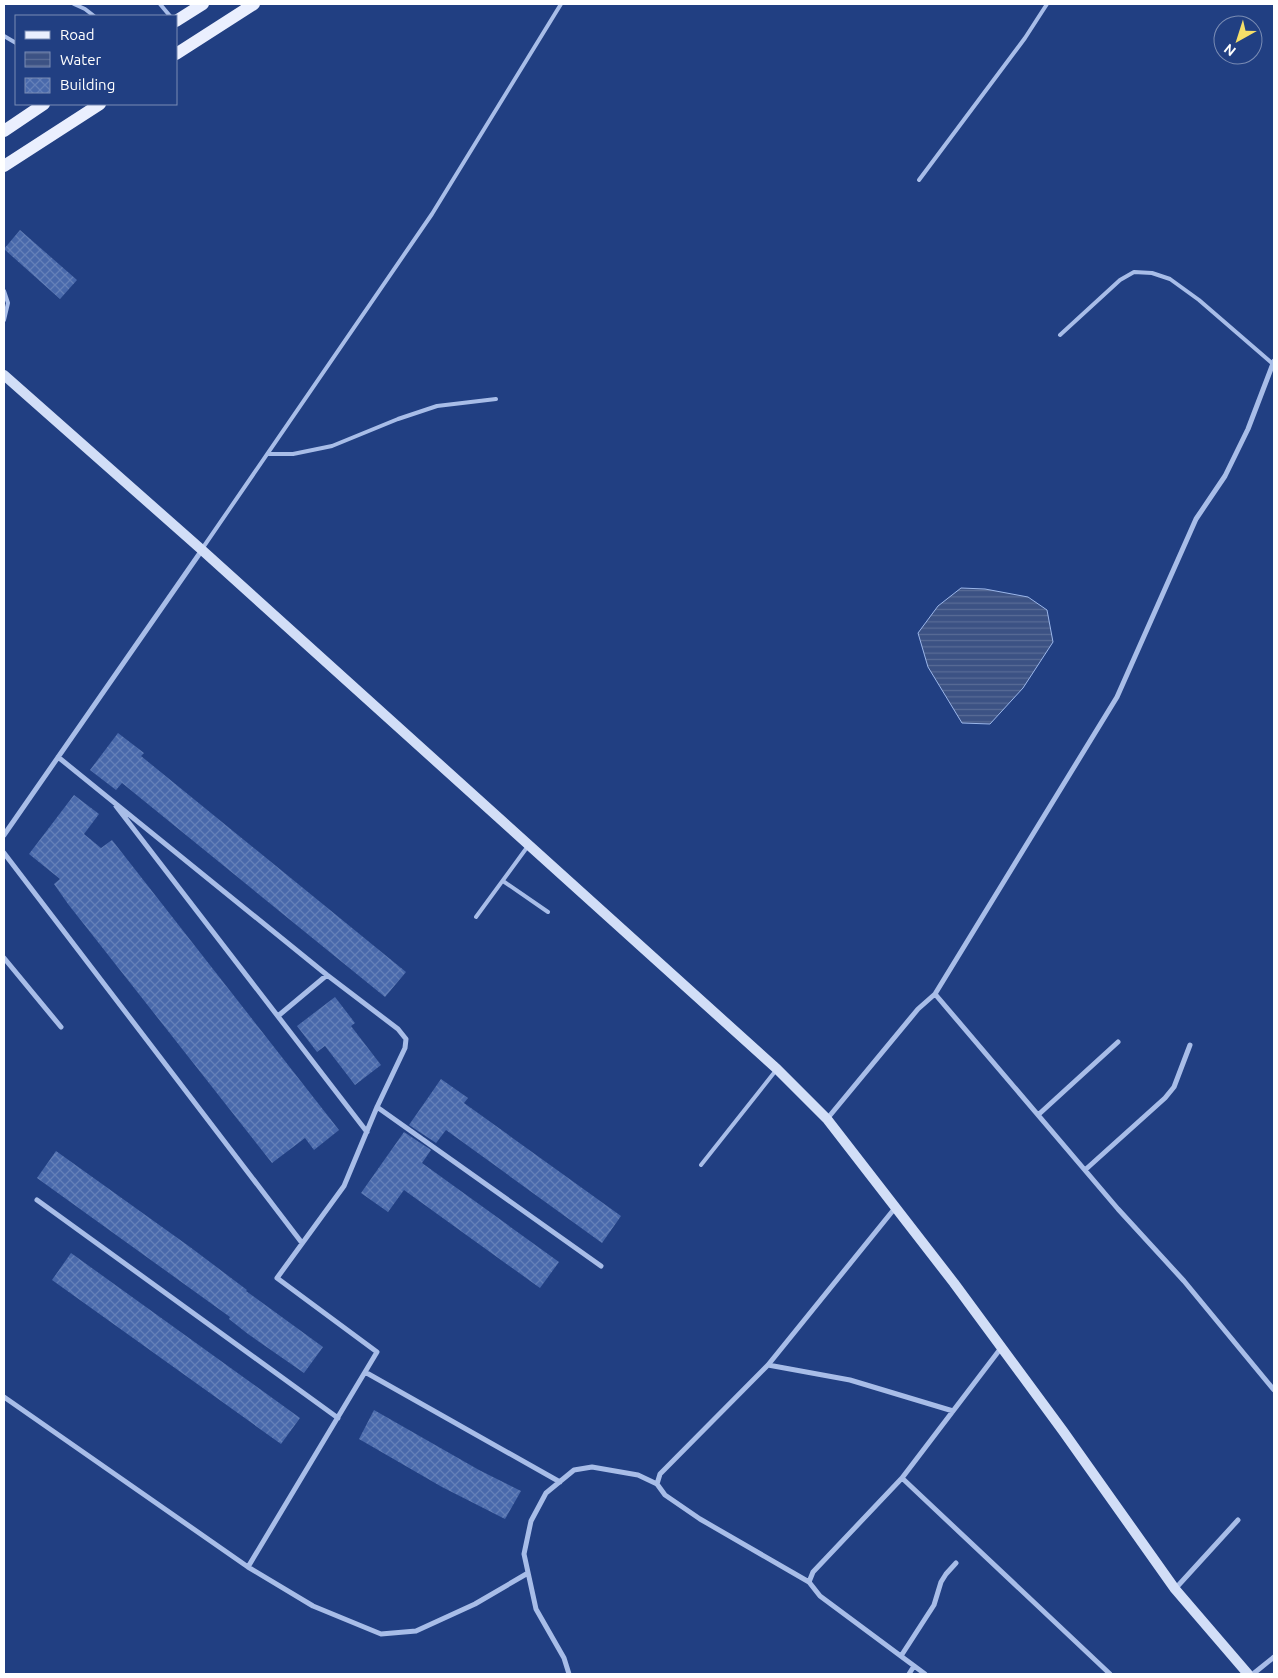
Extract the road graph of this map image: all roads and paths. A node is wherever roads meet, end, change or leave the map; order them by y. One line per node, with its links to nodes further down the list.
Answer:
1 (74, 4): 7 (lane)
2 (160, 4): 8 (lane)
3 (203, 4): 9 (main road)
4 (254, 4): 12 (main road)
5 (561, 4): 24 (lane)
6 (1047, 4): 17 (lane)
7 (93, 15)
8 (169, 15)
9 (178, 20)
10 (4, 36): 11 (lane)
11 (15, 42)
12 (178, 53)
13 (43, 105): 15 (main road)
14 (98, 105): 16 (main road)
15 (4, 131)
16 (4, 166)
17 (919, 180)
18 (4, 292): 19 (lane)
19 (4, 320)
20 (1060, 334): 21 (lane)
21 (1274, 362): 36 (street)
22 (4, 375): 25 (main road)
23 (496, 399): 24 (lane)
24 (268, 454): 25 (lane)
25 (202, 550): 26 (street); 29 (main road)
26 (58, 756): 27 (street); 28 (street)
27 (110, 798): 35 (street); 37 (street)
28 (4, 835)
29 (528, 846): 31 (lane); 41 (main road)
30 (4, 854): 50 (street)
31 (503, 881): 32 (lane); 33 (lane)
32 (548, 912)
33 (476, 917)
34 (4, 958): 38 (street)
35 (327, 974): 37 (street); 42 (street)
36 (935, 994): 43 (street); 44 (street)
37 (278, 1016): 45 (street)
38 (61, 1027)
39 (1118, 1042): 43 (street)
40 (1190, 1045): 47 (street)
41 (776, 1070): 44 (main road); 46 (lane)
42 (377, 1107): 45 (street); 51 (street)
43 (1038, 1115): 47 (street)
44 (827, 1118): 49 (main road)
45 (367, 1132): 50 (street)
46 (701, 1165)
47 (1085, 1170): 55 (street)
48 (37, 1200): 58 (street)
49 (895, 1208): 52 (main road); 53 (street)
50 (302, 1243): 54 (street)
51 (601, 1266)
52 (1001, 1347): 57 (street); 67 (main road)
53 (768, 1365): 57 (street); 61 (street)
54 (365, 1372): 58 (street); 60 (street)
55 (1274, 1390)
56 (4, 1397): 64 (street)
57 (953, 1411): 59 (street)
58 (338, 1418): 64 (street)
59 (902, 1478): 66 (street); 74 (street)
60 (560, 1482): 61 (street); 65 (street)
61 (657, 1484): 66 (street)
62 (1238, 1520): 67 (street)
63 (956, 1563): 68 (street)
64 (248, 1567): 65 (street)
65 (528, 1573): 71 (street)
66 (809, 1582): 68 (street)
67 (1175, 1589): 75 (main road)
68 (901, 1656): 70 (street)
69 (1274, 1656): 76 (street)
70 (914, 1666): 72 (street); 73 (street)
71 (569, 1674)
72 (909, 1674)
73 (925, 1674)
74 (1110, 1674)
75 (1248, 1674)
76 (1253, 1674)

